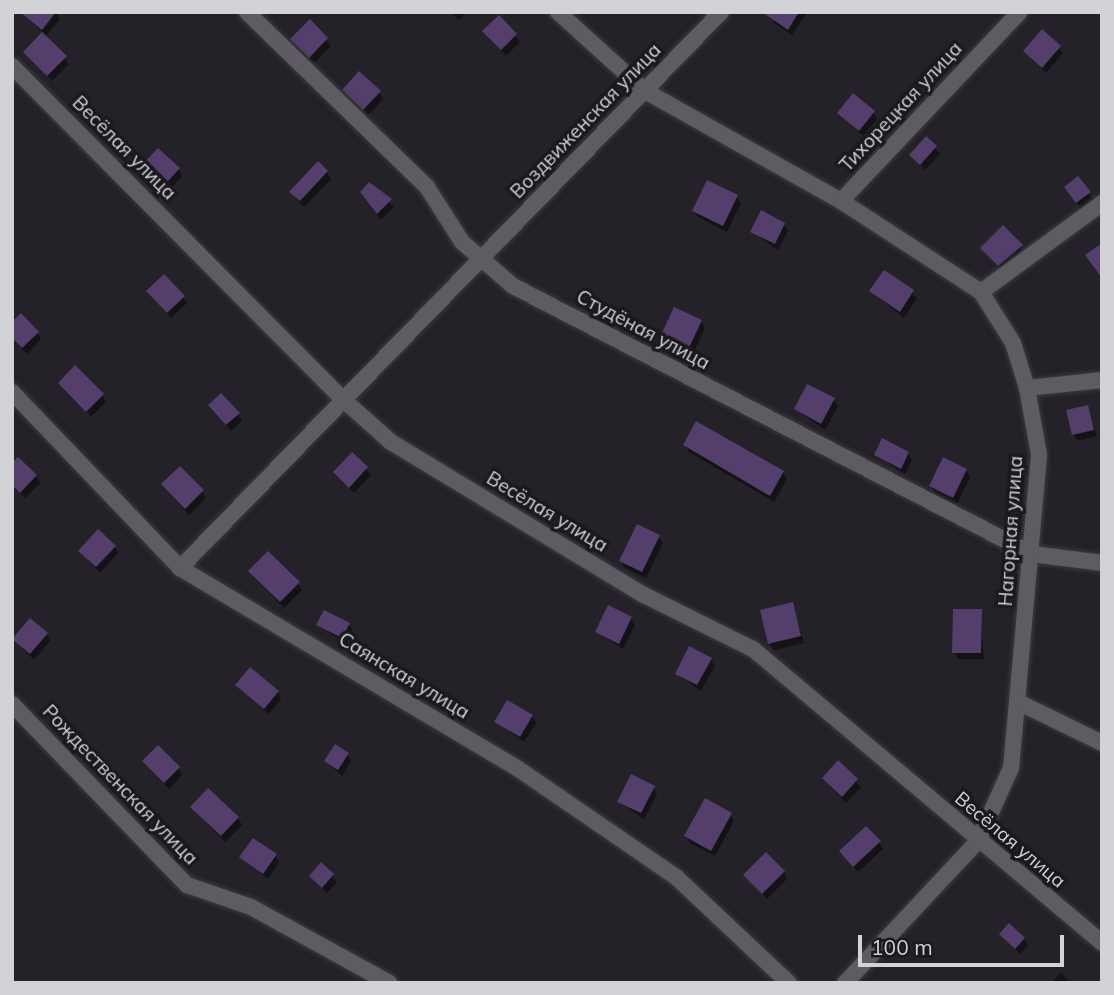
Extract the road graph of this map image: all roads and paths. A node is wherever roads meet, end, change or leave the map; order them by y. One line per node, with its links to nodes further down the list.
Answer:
1 (247, 12): 9 (street, Студёная улица)
2 (558, 12): 6 (street, Нагорная улица)
3 (721, 12): 6 (street, Воздвиженская улица)
4 (1020, 12): 7 (street, Тихорецкая улица)
5 (12, 66): 14 (street, Весёлая улица)
6 (645, 91): 7 (street, Нагорная улица); 9 (street, Воздвиженская улица)
7 (841, 201): 10 (street, Нагорная улица)
8 (1102, 203): 10 (street)
9 (482, 260): 14 (street, Воздвиженская улица); 15 (street, Студёная улица)
10 (981, 292): 12 (street, Нагорная улица)
11 (1102, 380): 12 (street)
12 (1027, 388): 15 (street, Нагорная улица)
13 (12, 392): 17 (street, Саянская улица)
14 (346, 402): 17 (street, Воздвиженская улица); 21 (street, Весёлая улица)
15 (1032, 554): 16 (street, Студёная улица); 18 (street, Нагорная улица)
16 (1102, 563)
17 (180, 568): 24 (street, Саянская улица)
18 (1018, 702): 20 (street); 21 (street, Нагорная улица)
19 (12, 704): 23 (street, Рождественская улица)
20 (1102, 743)
21 (978, 841): 22 (street, Весёлая улица); 25 (street, Нагорная улица)
22 (1102, 943)
23 (388, 983)
24 (789, 983)
25 (845, 983)

